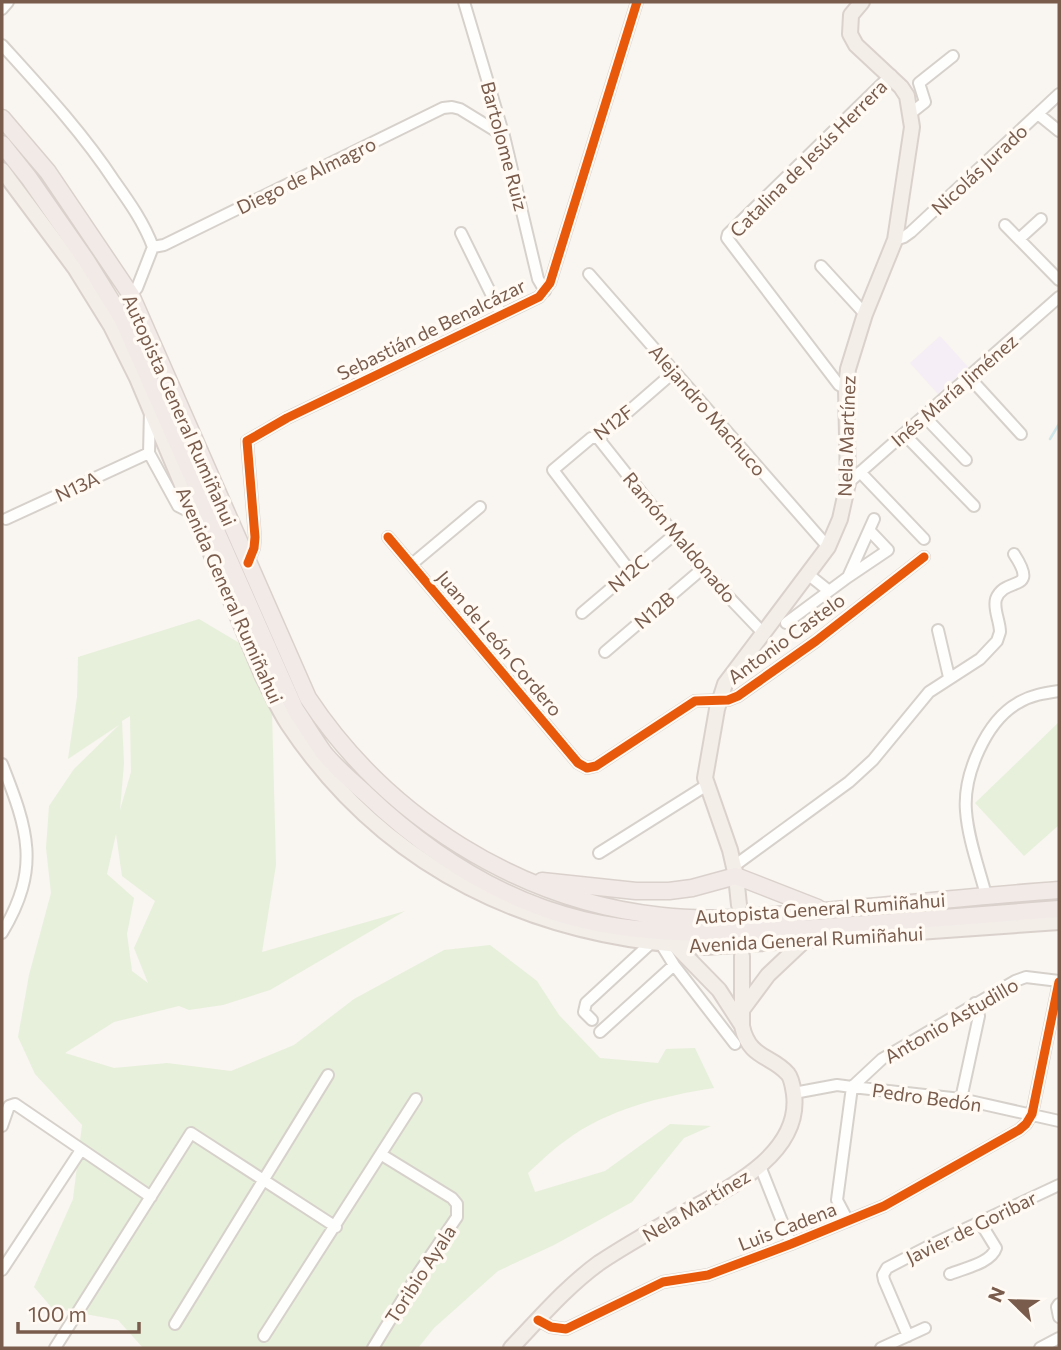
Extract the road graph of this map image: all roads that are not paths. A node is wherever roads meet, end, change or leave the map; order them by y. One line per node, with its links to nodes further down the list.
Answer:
1 (8, 2): 5 (street)
2 (464, 2): 14 (street, Bartolome Ruiz)
3 (637, 2): 26 (street, Sebastián de Benalcázar)
4 (856, 4): 8 (main road, Nela Martínez)
5 (2, 9)
6 (2, 45): 22 (street)
7 (953, 56): 10 (street)
8 (891, 75): 10 (main road, Nela Martínez); 33 (street, Catalina de Jesús Herrera)
9 (1059, 94): 11 (street, Nicolás Jurado)
10 (911, 113): 21 (main road, Nela Martínez)
11 (1038, 114): 13 (street); 21 (street, Nicolás Jurado)
12 (2, 118): 27 (highway, Autopista General Rumiñahui)
13 (1059, 131)
14 (505, 136): 22 (street, Diego de Almagro); 26 (street, Bartolome Ruiz)
15 (2, 144): 77 (highway, Autopista General Rumiñahui)
16 (2, 170): 34 (main road, Avenida General Rumiñahui)
17 (1041, 219): 20 (street)
18 (1005, 225): 20 (street)
19 (461, 233): 29 (street)
20 (1019, 239): 25 (street)
21 (895, 240): 30 (main road, Nela Martínez)
22 (153, 247): 27 (street)
23 (821, 266): 30 (street)
24 (589, 274): 31 (street, Alejandro Machuco)
25 (1059, 280)
26 (545, 290): 29 (street, Sebastián de Benalcázar)
27 (131, 295): 53 (highway, Autopista General Rumiñahui)
28 (1059, 298): 32 (street, Inés María Jiménez)
29 (501, 314): 53 (street, Sebastián de Benalcázar)
30 (865, 314): 33 (main road, Nela Martínez)
31 (675, 371): 38 (street, N12F); 50 (street, Alejandro Machuco)
32 (969, 377): 35 (street, Inés María Jiménez); 37 (street)
33 (846, 389): 42 (main road, Nela Martínez)
34 (150, 409): 39 (street); 45 (main road, Avenida General Rumiñahui)
35 (924, 416): 36 (street, Inés María Jiménez); 40 (street)
36 (904, 434): 41 (street, Inés María Jiménez); 43 (street)
37 (1021, 435)
38 (598, 438): 47 (street, Ramón Maldonado); 56 (street, N12F)
39 (149, 453): 45 (street); 46 (street, N13A)
40 (966, 460)
41 (860, 472): 42 (street, Inés María Jiménez); 49 (street)
42 (848, 483): 50 (main road, Nela Martínez)
43 (974, 506)
44 (480, 508): 54 (street)
45 (194, 514): 82 (main road, Avenida General Rumiñahui)
46 (6, 519)
47 (675, 534): 55 (street, Ramón Maldonado); 56 (street, N12C)
48 (388, 537): 54 (street, Juan de León Cordero)
49 (924, 539)
50 (828, 547): 57 (main road, Nela Martínez)
51 (1014, 554): 65 (street)
52 (924, 556): 67 (street, Antonio Castelo)
53 (248, 563): 73 (highway, Autopista General Rumiñahui)
54 (412, 564): 69 (street, Juan de León Cordero)
55 (702, 569): 63 (street, Ramón Maldonado); 64 (street, N12B)
56 (630, 571): 60 (street, N12C)
57 (809, 575): 59 (street); 63 (main road, Nela Martínez)
58 (848, 577): 58 (street); 59 (street)
59 (829, 591): 61 (street)
60 (582, 612)
61 (786, 623)
62 (938, 630): 65 (street)
63 (764, 634): 67 (main road, Nela Martínez)
64 (605, 652)
65 (949, 677): 72 (street)
66 (1059, 691): 75 (street)
67 (719, 700): 69 (street, Antonio Castelo); 70 (main road, Nela Martínez)
68 (2, 764): 80 (street)
69 (587, 768)
70 (707, 785): 71 (street); 72 (main road, Nela Martínez)
71 (599, 853)
72 (735, 871): 73 (highway); 76 (main road, Nela Martínez); 78 (highway)
73 (524, 879): 78 (highway, Autopista General Rumiñahui)
74 (1059, 890): 75 (highway, Autopista General Rumiñahui)
75 (986, 895): 78 (highway, Autopista General Rumiñahui)
76 (738, 905)
77 (1059, 909)
78 (824, 911)
79 (1059, 922): 81 (main road, Avenida General Rumiñahui)
80 (2, 933)
81 (804, 941): 82 (main road, Avenida General Rumiñahui); 85 (main road)
82 (662, 944): 84 (street); 86 (main road); 91 (street)
83 (742, 956): 87 (main road)
84 (674, 965): 93 (street); 94 (street)
85 (768, 975): 87 (main road); 90 (main road)
86 (710, 979): 87 (main road); 92 (main road)
87 (743, 982): 90 (main road)
88 (1059, 982): 89 (street, Antonio Astudillo); 100 (street)
89 (975, 1003): 96 (street, Antonio Astudillo); 99 (street)
90 (742, 1010): 92 (main road)
91 (592, 1020)
92 (742, 1026): 97 (main road)
93 (600, 1032)
94 (735, 1044)
95 (328, 1075): 106 (street)
96 (852, 1087): 97 (street, Pedro Bedón); 99 (street, Pedro Bedón); 109 (street)
97 (794, 1093): 105 (main road, Nela Martínez)
98 (416, 1099): 104 (street)
99 (961, 1100): 100 (street, Pedro Bedón)
100 (1032, 1114): 101 (street, Pedro Bedón); 109 (street, Luis Cadena)
101 (1059, 1121)
102 (2, 1126): 103 (street)
103 (81, 1150): 108 (street); 113 (street)
104 (382, 1154): 111 (street); 122 (street, Toribio Ayala)
105 (760, 1166): 112 (street); 115 (main road, Nela Martínez)
106 (264, 1180): 108 (street); 111 (street); 116 (street)
107 (1059, 1185): 110 (street, Javier de Goribar)
108 (150, 1197): 121 (street)
109 (848, 1221): 112 (street, Luis Cadena)
110 (980, 1222): 114 (street); 119 (street, Javier de Goribar)
111 (336, 1227): 118 (street)
112 (791, 1244): 115 (street, Luis Cadena)
113 (2, 1270)
114 (950, 1274)
115 (538, 1320): 123 (main road, Nela Martínez)
116 (175, 1324)
117 (925, 1328): 119 (street)
118 (264, 1336)
119 (908, 1336): 124 (street)
120 (1059, 1338): 125 (street)
121 (55, 1348)
122 (373, 1348)
123 (512, 1348)
124 (881, 1348)
125 (1040, 1348)

